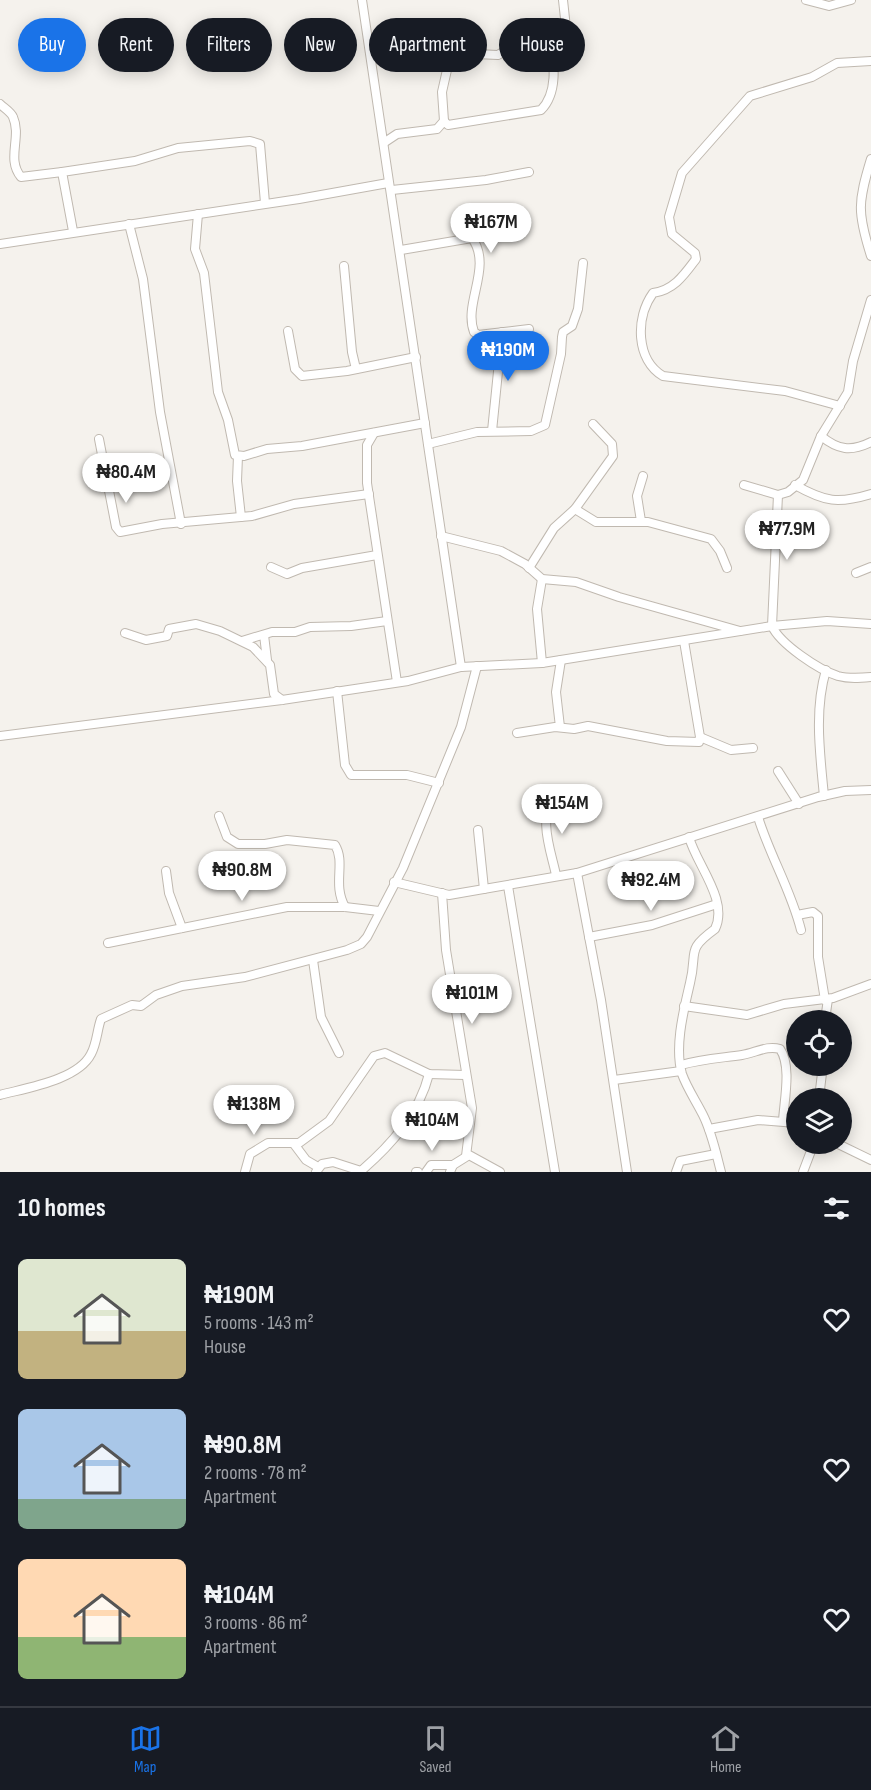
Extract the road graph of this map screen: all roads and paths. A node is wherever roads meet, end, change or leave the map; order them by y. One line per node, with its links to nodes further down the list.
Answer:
1 (362, 0): 11 (street)
2 (563, 0): 5 (street)
3 (806, 0): 4 (street)
4 (851, 0)
5 (564, 18)
6 (499, 54): 10 (street)
7 (871, 61): 33 (street)
8 (552, 72): 10 (street)
9 (0, 104): 13 (street)
10 (444, 121): 11 (street)
11 (385, 142): 15 (street)
12 (871, 159): 16 (street)
13 (62, 172): 18 (street); 21 (street)
14 (529, 172): 15 (street)
15 (390, 187): 18 (street); 23 (street)
16 (861, 189): 17 (street); 24 (street)
17 (871, 189)
18 (265, 203): 19 (street)
19 (198, 214): 20 (street); 44 (street)
20 (129, 224): 21 (street); 54 (street)
21 (73, 231): 22 (street)
22 (0, 244)
23 (401, 250): 30 (street); 31 (street)
24 (871, 255)
25 (583, 264): 36 (street)
26 (344, 266): 32 (street)
27 (871, 300): 33 (street)
28 (529, 329): 30 (street)
29 (288, 331): 32 (street)
30 (502, 332): 36 (street)
31 (416, 357): 32 (street); 34 (street)
32 (356, 369)
33 (840, 406): 39 (street)
34 (425, 423): 37 (street); 42 (street)
35 (593, 424): 51 (street)
36 (492, 431): 42 (street)
37 (374, 433): 38 (street); 43 (street)
38 (358, 435): 43 (street); 44 (street)
39 (821, 436): 41 (street); 47 (street)
40 (99, 439): 54 (street)
41 (871, 442)
42 (428, 444): 55 (street)
43 (367, 445): 48 (street)
44 (238, 456): 52 (street)
45 (643, 476): 53 (street)
46 (744, 485): 50 (street)
47 (795, 485): 49 (street); 50 (street)
48 (369, 494): 52 (street); 56 (street)
49 (871, 494)
50 (778, 495): 65 (street)
51 (575, 509): 53 (street); 59 (street)
52 (241, 517): 54 (street)
53 (641, 521): 60 (street)
54 (181, 524)
55 (441, 536): 59 (street); 71 (street)
56 (377, 555): 57 (street); 63 (street)
57 (271, 567)
58 (871, 567): 61 (street)
59 (529, 568): 62 (street)
60 (727, 568)
61 (856, 573)
62 (542, 579): 66 (street); 74 (street)
63 (387, 621): 68 (street); 79 (street)
64 (871, 624): 65 (street)
65 (772, 626): 66 (street); 77 (street)
66 (741, 631): 69 (street)
67 (125, 633): 70 (street)
68 (264, 635): 70 (street); 72 (street)
69 (684, 640): 73 (street); 85 (street)
70 (242, 641): 72 (street)
71 (461, 657): 75 (street); 76 (street)
72 (267, 660): 81 (street)
73 (561, 660): 74 (street); 82 (street)
74 (542, 663): 75 (street)
75 (474, 666): 76 (street); 88 (street)
76 (461, 667): 79 (street)
77 (826, 670): 78 (street); 90 (street)
78 (871, 677)
79 (397, 682): 80 (street)
80 (338, 691): 81 (street); 88 (street)
81 (282, 700): 84 (street)
82 (560, 727): 83 (street); 85 (street)
83 (517, 733)
84 (0, 736)
85 (700, 736): 86 (street)
86 (753, 748)
87 (778, 771): 92 (street)
88 (439, 783): 100 (street)
89 (871, 790): 90 (street)
90 (824, 795): 92 (street)
91 (577, 802): 99 (street)
92 (799, 804): 94 (street)
93 (219, 816): 105 (street)
94 (758, 817): 96 (street); 107 (street)
95 (478, 830): 102 (street)
96 (689, 837): 98 (street); 104 (street)
97 (166, 871): 108 (street)
98 (577, 873): 99 (street); 110 (street)
99 (556, 875): 101 (street)
100 (394, 882): 103 (street); 106 (street)
101 (508, 886): 102 (street); 137 (street)
102 (483, 889): 103 (street)
103 (442, 893): 120 (street)
104 (717, 904): 110 (street); 115 (street)
105 (345, 907): 106 (street); 108 (street)
106 (379, 911): 112 (street)
107 (797, 915): 109 (street); 114 (street)
108 (182, 928): 111 (street)
109 (801, 930)
110 (589, 937): 121 (street)
111 (108, 943)
112 (313, 960): 117 (street); 122 (street)
113 (871, 984): 114 (street)
114 (827, 999): 115 (street); 116 (street)
115 (684, 1006): 118 (street)
116 (826, 1010)
117 (339, 1053)
118 (681, 1068): 121 (street); 123 (street); 125 (street)
119 (429, 1074): 120 (street); 126 (street); 133 (street)
120 (465, 1076): 130 (street)
121 (614, 1080): 138 (street)
122 (0, 1095)
123 (783, 1120): 124 (street); 125 (street)
124 (786, 1121)
125 (709, 1129): 128 (street)
126 (294, 1144): 133 (street); 134 (street)
127 (852, 1151): 131 (street)
128 (716, 1154): 139 (street); 140 (street)
129 (810, 1154): 141 (street)
130 (466, 1155): 132 (street); 136 (street)
131 (871, 1160)
132 (451, 1169): 135 (street)
133 (317, 1170)
134 (245, 1172)
135 (426, 1172)
136 (500, 1172)
137 (555, 1172)
138 (627, 1172)
139 (676, 1172)
140 (721, 1172)
141 (803, 1172)

